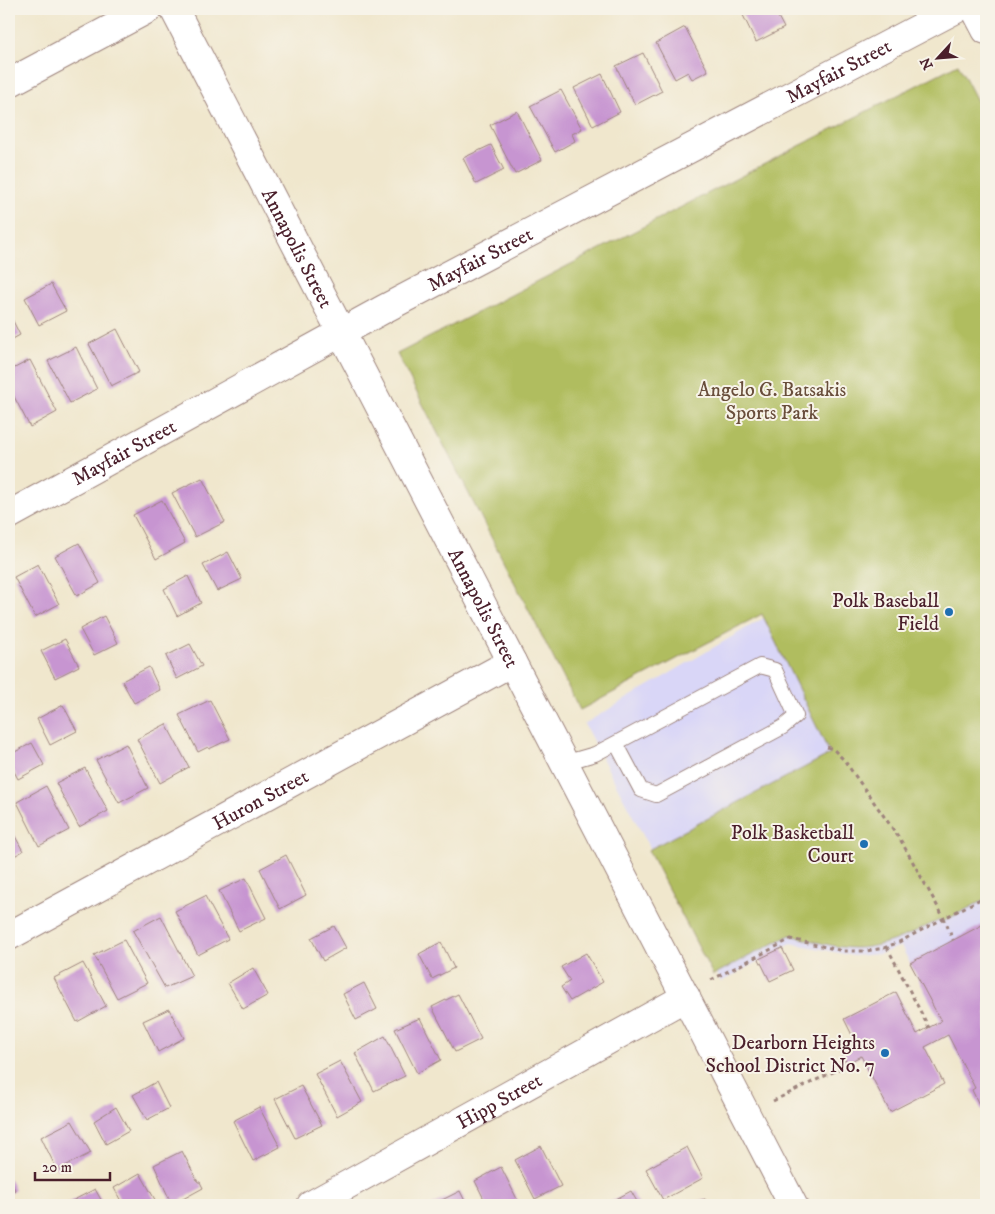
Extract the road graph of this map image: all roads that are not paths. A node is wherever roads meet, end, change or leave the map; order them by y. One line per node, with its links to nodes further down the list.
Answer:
1 (148, 9): 6 (street)
2 (174, 9): 7 (street, Annapolis Street)
3 (956, 9): 7 (street, Mayfair Street)
4 (975, 9): 5 (street)
5 (986, 30)
6 (9, 83)
7 (342, 333): 8 (street, Mayfair Street); 9 (street, Annapolis Street)
8 (9, 515)
9 (512, 662): 11 (street, Annapolis Street); 12 (street, Huron Street)
10 (616, 743): 10 (lane); 11 (lane)
11 (564, 763): 13 (street, Annapolis Street)
12 (9, 936)
13 (686, 997): 14 (street, Hipp Street); 15 (street, Annapolis Street)
14 (311, 1205)
15 (793, 1205)

